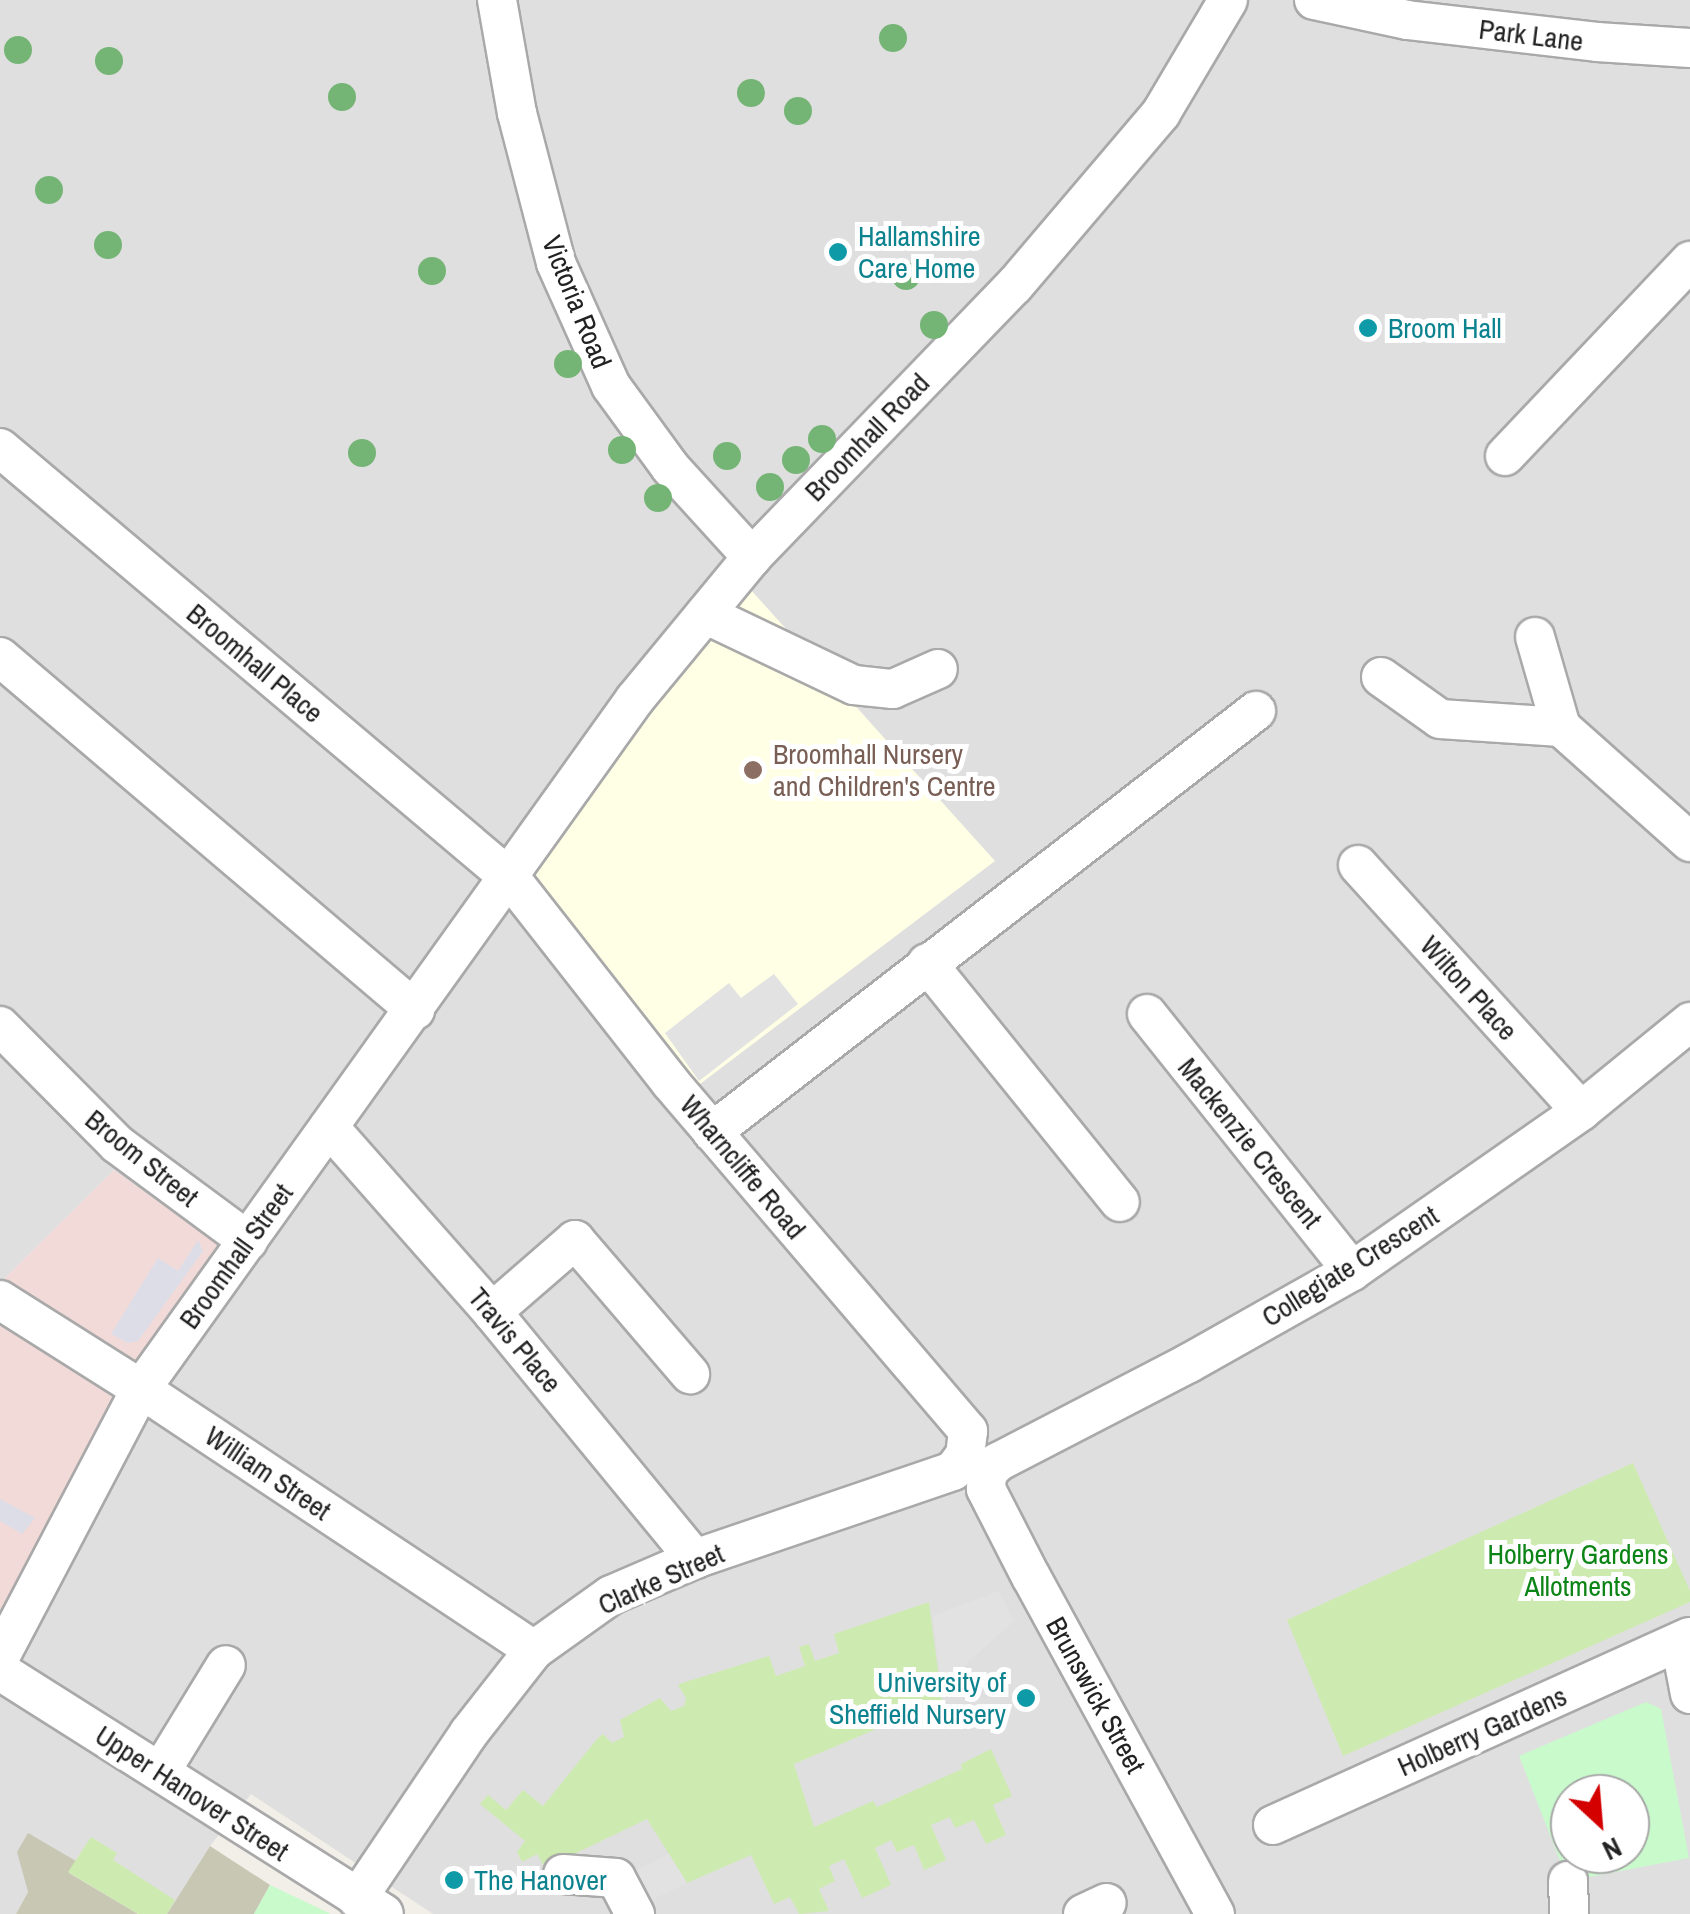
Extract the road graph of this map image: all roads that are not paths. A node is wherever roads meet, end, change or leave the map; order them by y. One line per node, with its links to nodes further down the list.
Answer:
1 (497, 0): 8 (street, Victoria Road)
2 (1228, 0): 8 (street, Broomhall Road)
3 (1314, 0): 4 (street, Park Lane)
4 (1690, 48)
5 (1690, 261): 7 (street)
6 (0, 448): 18 (street, Broomhall Place)
7 (1505, 456)
8 (752, 557): 9 (street, Broomhall Road)
9 (705, 614): 12 (street); 18 (street, Broomhall Road)
10 (1535, 637): 15 (street)
11 (0, 657): 20 (street)
12 (938, 670)
13 (1381, 677): 15 (street)
14 (1256, 712): 19 (street)
15 (1561, 726): 16 (street)
16 (1690, 842)
17 (1358, 865): 24 (street, Wilton Place)
18 (510, 879): 20 (street, Broomhall Street); 26 (street, Wharncliffe Road)
19 (927, 963): 26 (street); 27 (street)
20 (415, 1010): 25 (street, Broomhall Street)
21 (1147, 1014): 29 (street, Mackenzie Crescent)
22 (1690, 1022): 24 (street, Collegiate Crescent)
23 (0, 1026): 28 (street, Broom Street)
24 (1581, 1111): 29 (street, Collegiate Crescent)
25 (329, 1127): 28 (street, Broomhall Street); 31 (street, Travis Place)
26 (712, 1132): 34 (street, Wharncliffe Road)
27 (1120, 1202)
28 (248, 1241): 33 (street, Broomhall Street)
29 (1352, 1271): 34 (street, Collegiate Crescent)
30 (0, 1300): 33 (street, William Street)
31 (492, 1312): 32 (street); 35 (street, Travis Place)
32 (690, 1374)
33 (141, 1388): 37 (street, William Street); 38 (street, Broomhall Street)
34 (976, 1464): 35 (street, Clarke Street); 47 (street, Brunswick Street)
35 (694, 1560): 37 (street, Clarke Street)
36 (1685, 1639): 41 (street); 43 (street, Holberry Gardens)
37 (534, 1650): 45 (street, Clarke Street)
38 (0, 1657)
39 (226, 1666): 42 (street)
40 (0, 1671): 42 (street, Upper Hanover Street)
41 (1690, 1694)
42 (160, 1772): 45 (street, Upper Hanover Street)
43 (1273, 1825)
44 (563, 1874): 46 (street)
45 (370, 1906)
46 (635, 1914)
47 (1215, 1914)

